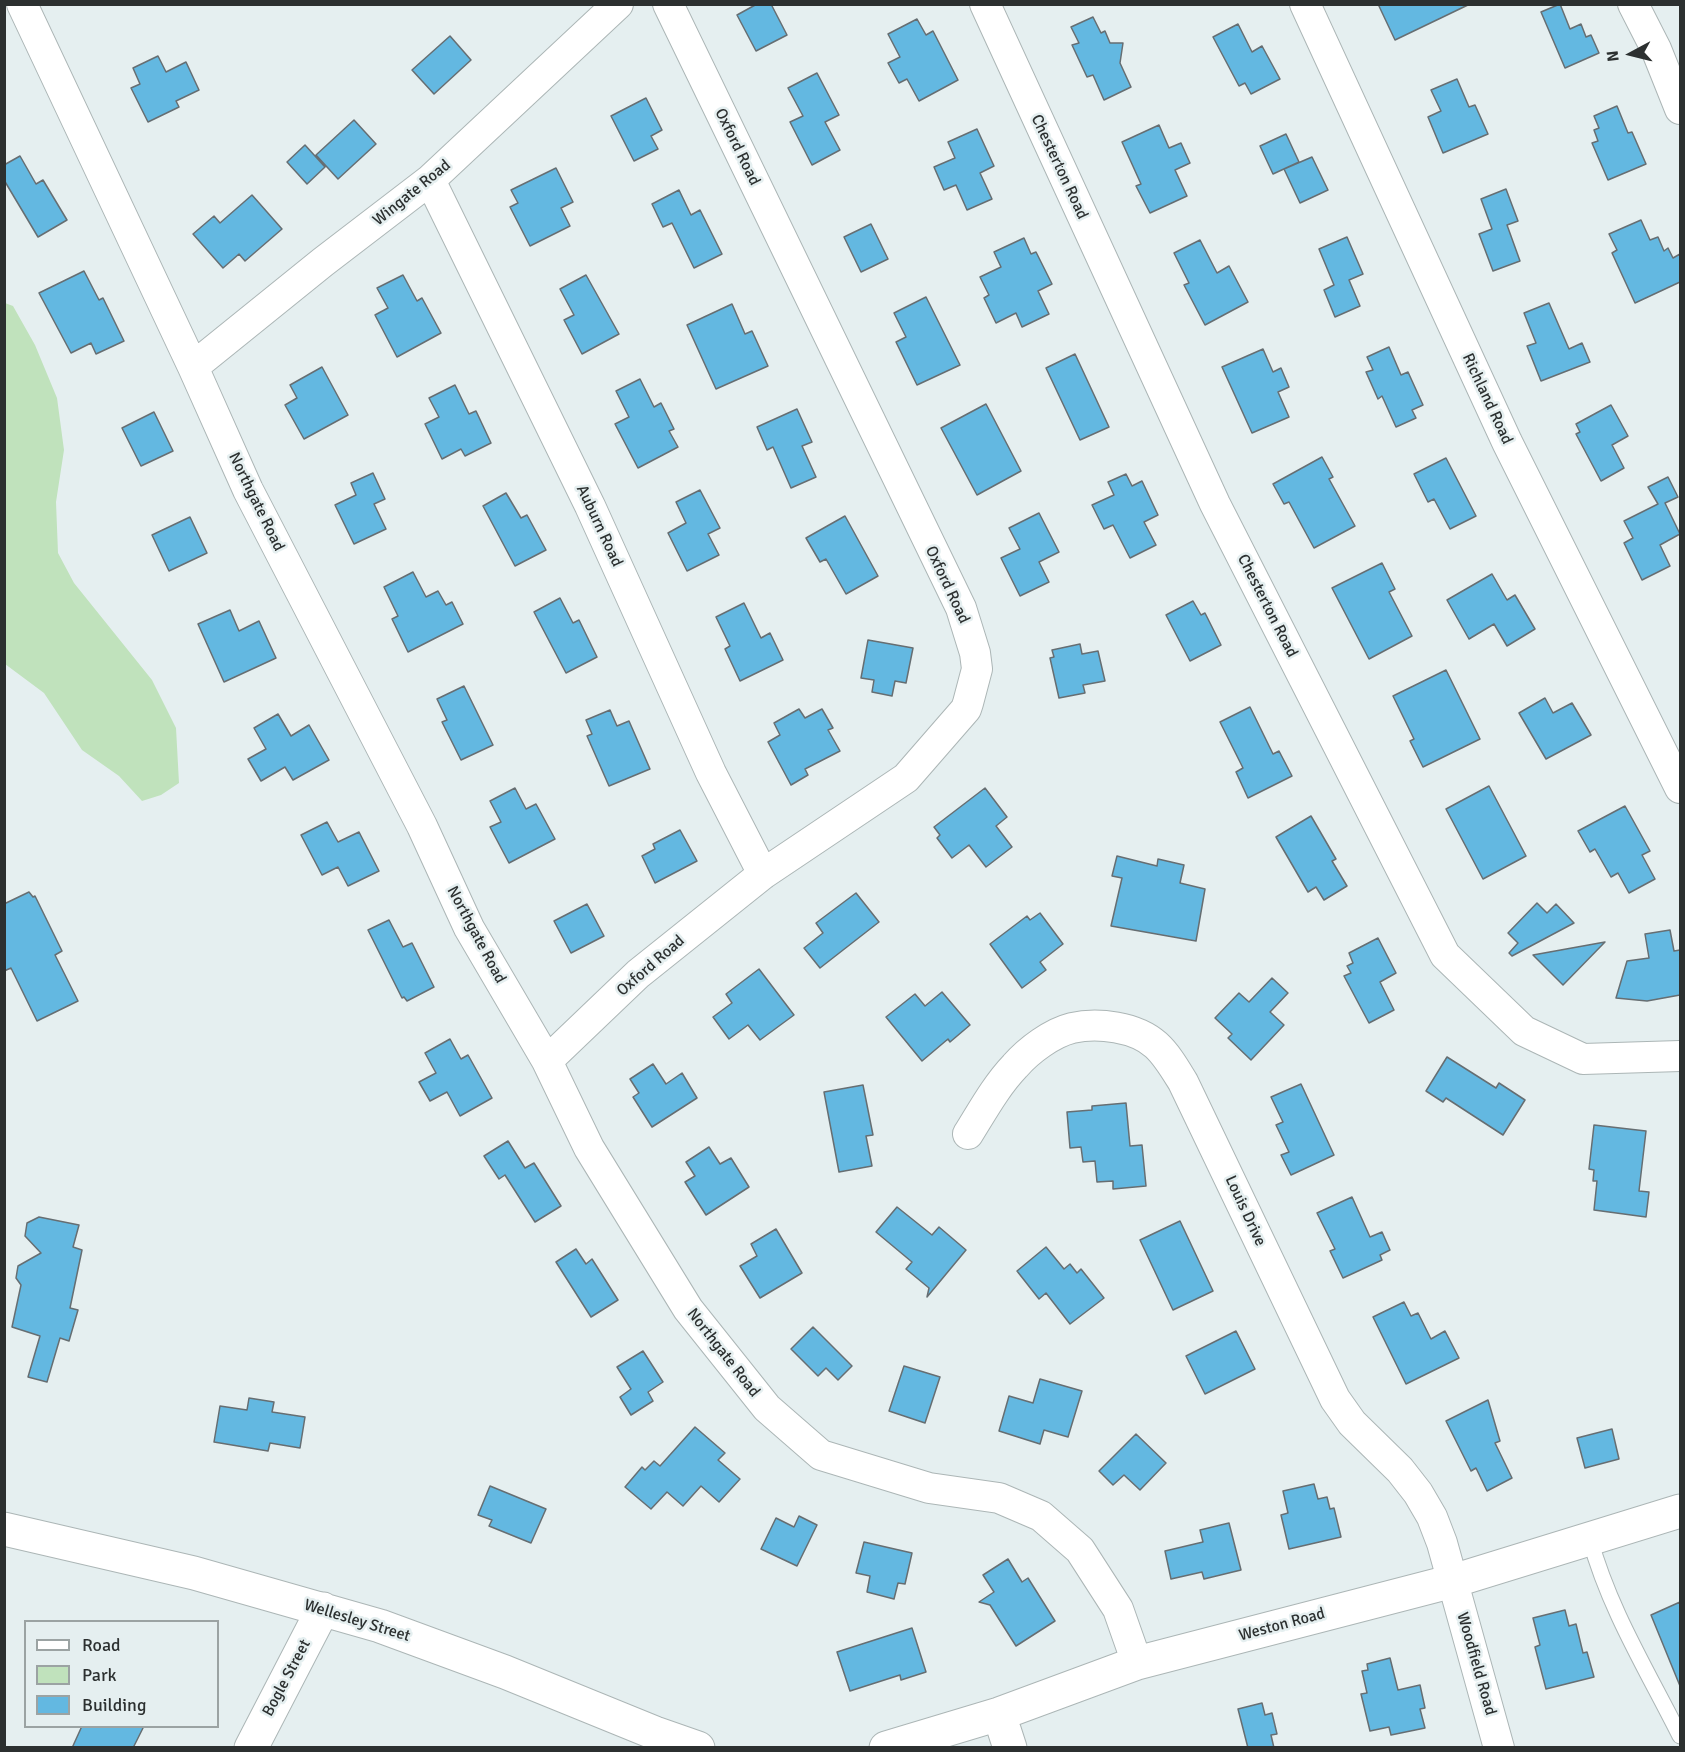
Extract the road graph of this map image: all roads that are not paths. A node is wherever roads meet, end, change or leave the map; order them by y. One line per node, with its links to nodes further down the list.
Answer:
1 (22, 4): 9 (street, Northgate Road)
2 (618, 4): 8 (street, Wingate Road)
3 (668, 4): 11 (street, Oxford Road)
4 (985, 4): 12 (street, Chesterton Road)
5 (1305, 4): 10 (street, Richland Road)
6 (1633, 4): 7 (street)
7 (1680, 109)
8 (430, 180): 9 (street, Wingate Road); 11 (street, Auburn Road)
9 (193, 367): 13 (street, Northgate Road)
10 (1680, 788)
11 (763, 874): 13 (street, Oxford Road)
12 (1680, 1056)
13 (548, 1061): 20 (street, Northgate Road)
14 (968, 1134): 18 (street, Louis Drive)
15 (1680, 1511): 17 (main road, Weston Road)
16 (4, 1529): 19 (main road, Wellesley Street)
17 (1590, 1539): 18 (main road, Weston Road); 22 (lane)
18 (1453, 1581): 20 (main road, Weston Road); 27 (street, Woodfield Road)
19 (323, 1609): 23 (main road, Wellesley Street); 24 (main road, Bogle Street)
20 (1137, 1663): 21 (main road, Weston Road)
21 (999, 1714): 25 (main road, Weston Road); 26 (main road)
22 (1680, 1736)
23 (690, 1746)
24 (251, 1748)
25 (886, 1748)
26 (1010, 1748)
27 (1500, 1748)

